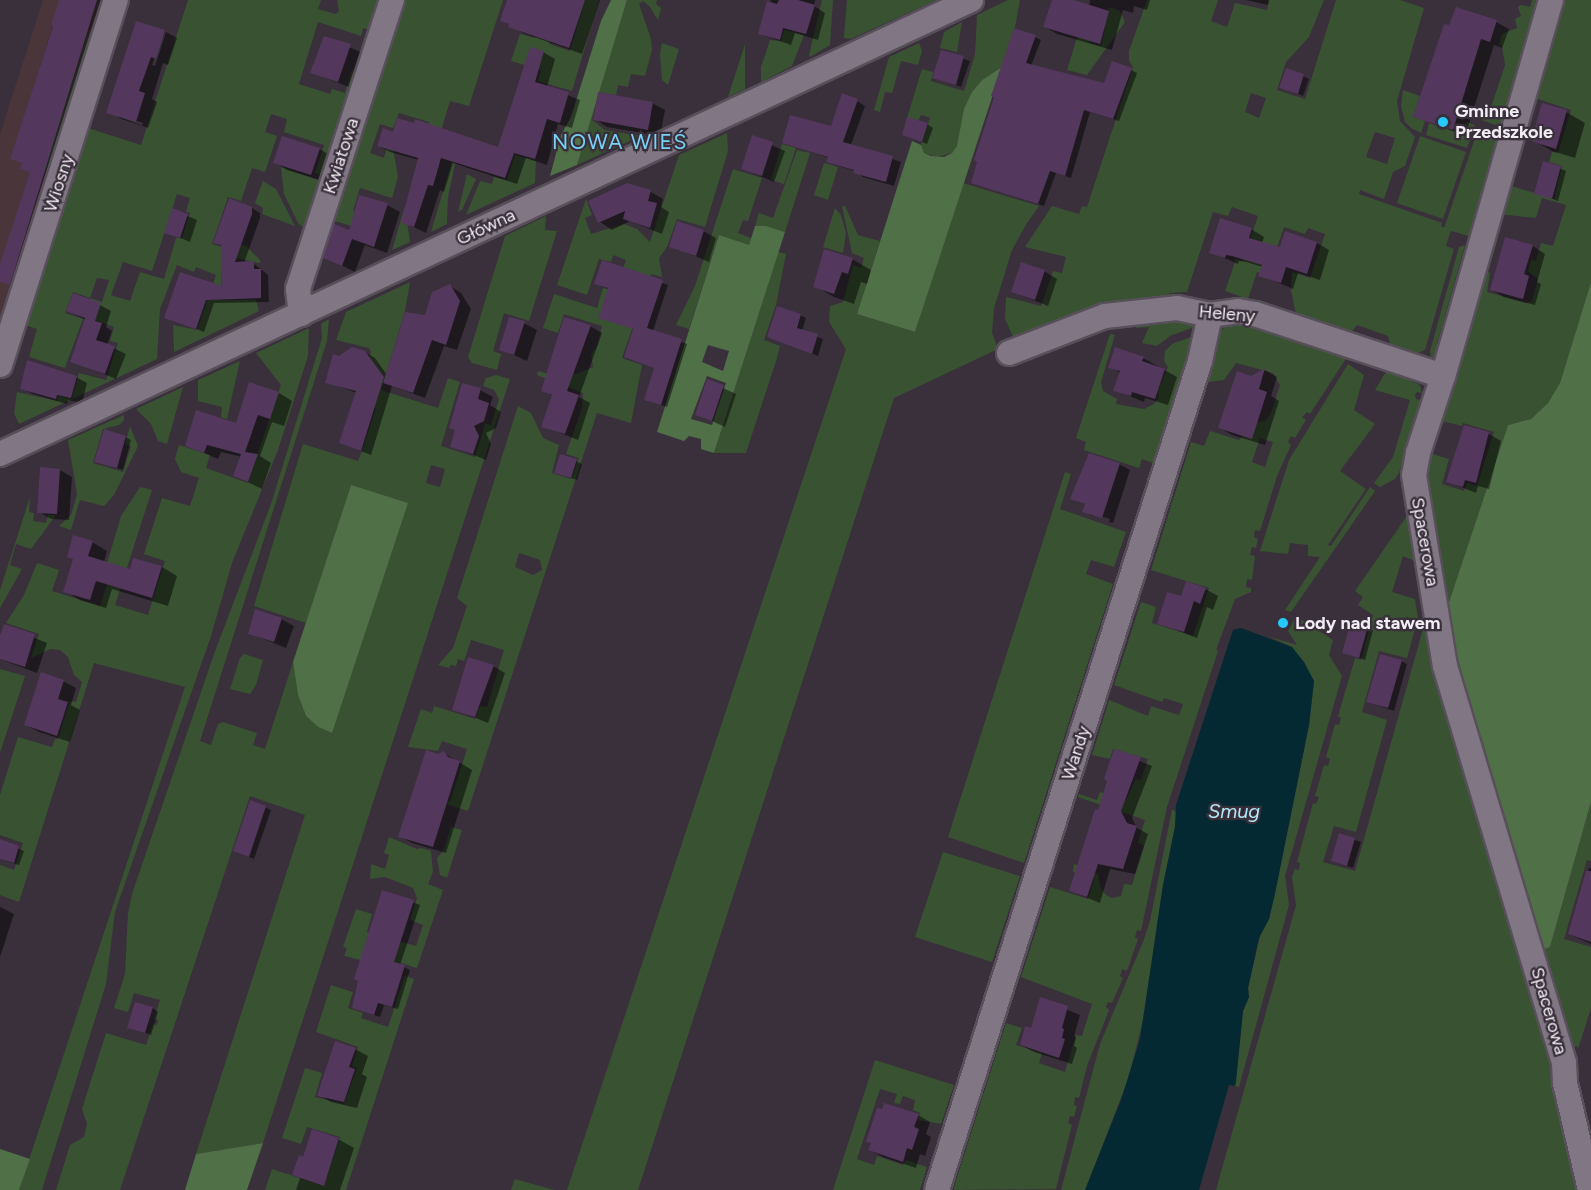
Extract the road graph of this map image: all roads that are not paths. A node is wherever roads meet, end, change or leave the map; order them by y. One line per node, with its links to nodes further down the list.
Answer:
1 (116, 0): 8 (street, Wiosny)
2 (392, 0): 5 (street, Kwiatowa)
3 (971, 0): 5 (street, Główna)
4 (1551, 0): 9 (street, Spacerowa)
5 (301, 314): 10 (street, Główna)
6 (1210, 315): 7 (street, Heleny); 9 (street, Heleny); 11 (street, Wandy)
7 (1009, 353)
8 (0, 365)
9 (1443, 376): 12 (street, Spacerowa)
10 (0, 454)
11 (937, 1190)
12 (1590, 1190)

